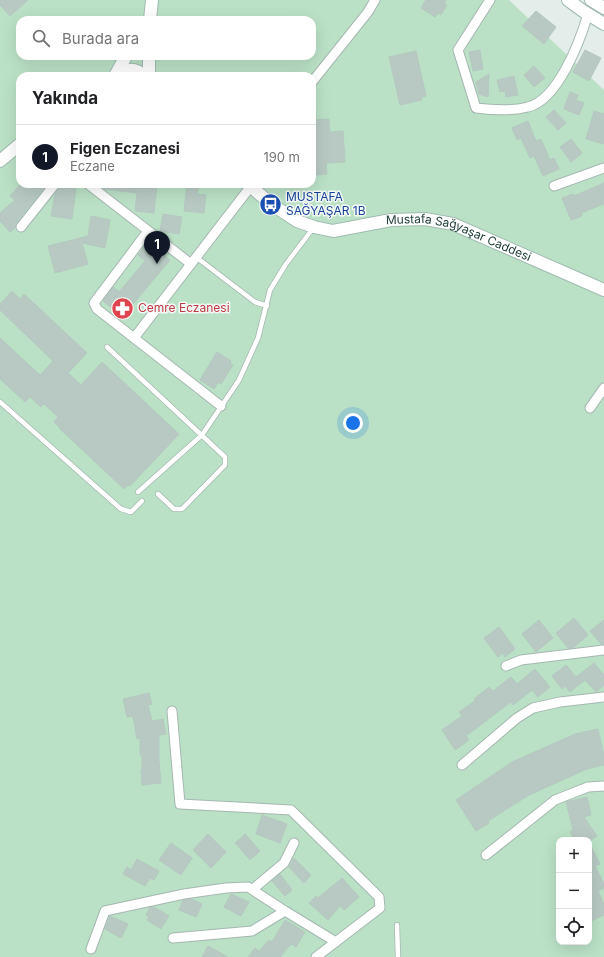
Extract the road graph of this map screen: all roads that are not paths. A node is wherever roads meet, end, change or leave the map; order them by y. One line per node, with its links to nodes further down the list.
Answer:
1 (375, 0): 14 (street)
2 (490, 0): 6 (street)
3 (568, 0): 6 (street)
4 (591, 0): 5 (street)
5 (604, 8)
6 (588, 14): 7 (street)
7 (604, 24)
8 (124, 60): 10 (street)
9 (149, 60): 13 (street)
10 (117, 72)
11 (122, 72): 12 (street)
12 (138, 72)
13 (149, 72)
14 (316, 77)
15 (16, 147): 16 (street)
16 (0, 161)
17 (604, 168): 18 (street)
18 (554, 186)
19 (52, 188): 23 (street)
20 (93, 188): 25 (street)
21 (248, 188): 26 (street)
22 (253, 188): 24 (street, Mustafa Sağyaşar Caddesi)
23 (21, 227)
24 (314, 227): 27 (street, Mustafa Sağyaşar Caddesi); 28 (lane)
25 (148, 231): 26 (street); 29 (street)
26 (193, 260): 28 (lane); 29 (street)
27 (604, 290)
28 (266, 306): 33 (lane)
29 (134, 338): 33 (street)
30 (106, 347): 35 (lane)
31 (604, 388): 34 (street)
32 (0, 402): 38 (lane)
33 (221, 406): 35 (lane)
34 (590, 408)
35 (202, 435): 36 (lane); 37 (lane)
36 (138, 492)
37 (158, 494)
38 (142, 501)
39 (604, 650): 40 (street)
40 (506, 666)
41 (604, 697): 43 (street)
42 (172, 711): 51 (street)
43 (462, 765)
44 (604, 786): 46 (street)
45 (294, 843): 47 (street)
46 (486, 855)
47 (253, 889): 48 (street); 52 (street)
48 (284, 911): 50 (street); 51 (street)
49 (397, 924): 54 (lane)
50 (173, 938)
51 (336, 942): 53 (street)
52 (91, 949)
53 (316, 957)
54 (398, 957)

